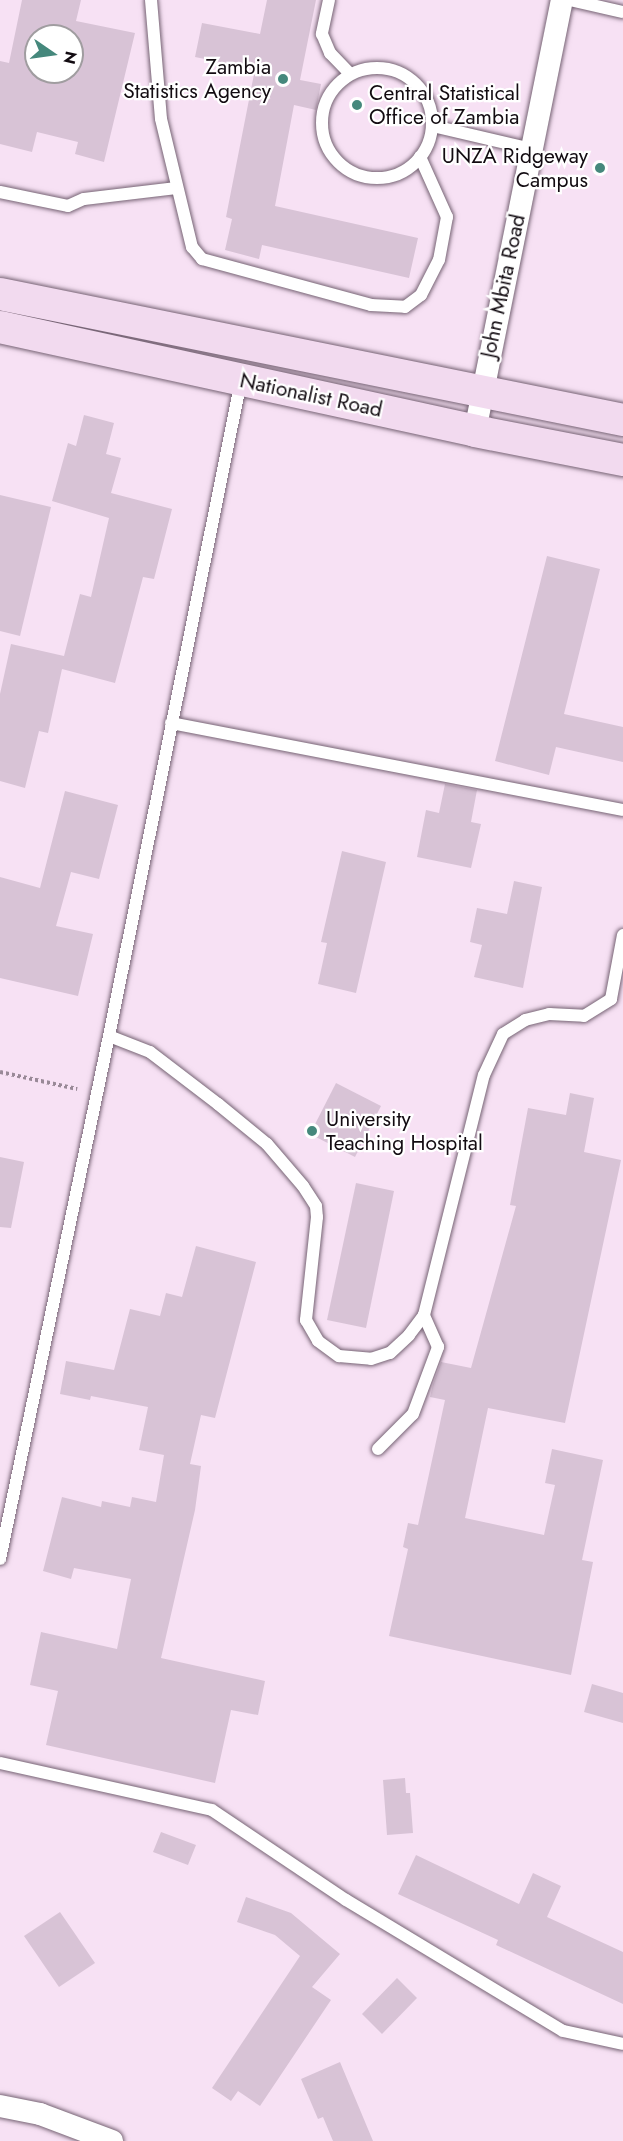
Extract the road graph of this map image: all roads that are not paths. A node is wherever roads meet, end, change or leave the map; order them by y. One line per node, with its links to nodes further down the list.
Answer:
1 (151, 0): 10 (lane)
2 (329, 0): 6 (lane)
3 (562, 0): 8 (street, John Mbita Road)
4 (570, 0): 5 (lane)
5 (623, 12)
6 (350, 74): 7 (lane); 9 (lane)
7 (433, 126): 8 (lane); 9 (lane)
8 (531, 149): 15 (street, John Mbita Road)
9 (420, 157): 10 (lane)
10 (176, 188): 11 (lane)
11 (0, 192)
12 (0, 294): 15 (main road, Nationalist Road)
13 (0, 327): 14 (main road, Nationalist Road)
14 (241, 381): 17 (main road, Nationalist Road); 19 (lane)
15 (481, 392): 16 (main road, Nationalist Road); 17 (street, John Mbita Road)
16 (623, 420)
17 (475, 431): 18 (main road, Nationalist Road)
18 (623, 459)
19 (171, 723): 20 (lane); 22 (lane)
20 (623, 810)
21 (623, 935): 23 (lane)
22 (109, 1036): 23 (lane); 25 (lane)
23 (424, 1315): 24 (lane)
24 (378, 1449)
25 (0, 1559)
26 (0, 1763): 27 (lane)
27 (623, 2044)
28 (0, 2106): 29 (street)
29 (112, 2141)

